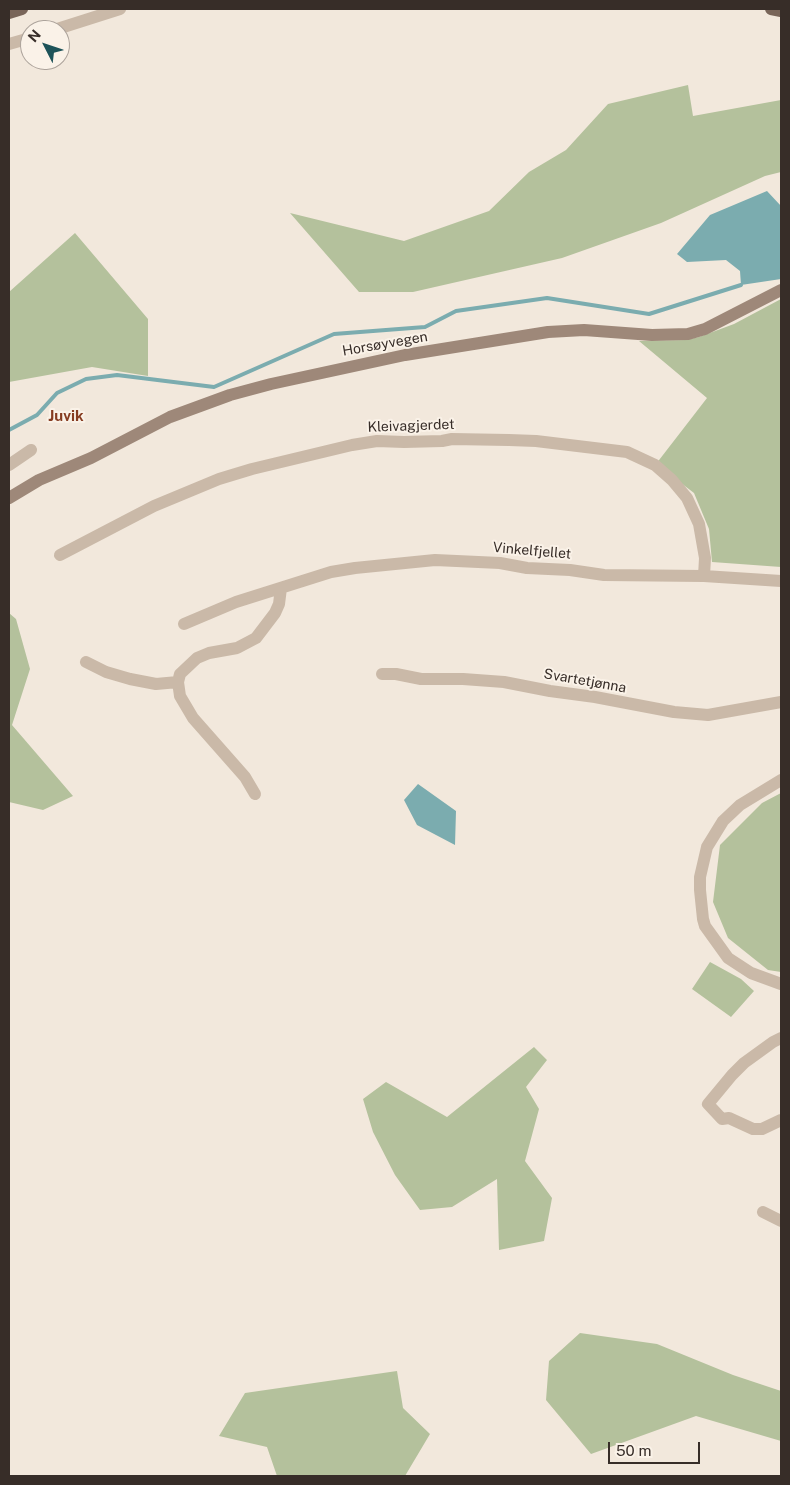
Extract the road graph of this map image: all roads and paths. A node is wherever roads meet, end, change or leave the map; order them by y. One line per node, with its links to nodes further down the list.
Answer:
1 (22, 9): 5 (main road)
2 (120, 9): 6 (street)
3 (771, 9): 4 (main road)
4 (781, 11)
5 (9, 13)
6 (70, 25)
7 (781, 290): 10 (main road, Horsøyvegen)
8 (31, 450): 9 (street)
9 (9, 465)
10 (9, 498)
11 (60, 555): 12 (street, Kleivagjerdet)
12 (704, 576): 13 (street, Vinkelfjellet); 14 (street, Vinkelfjellet)
13 (781, 581)
14 (281, 588): 15 (street, Vinkelfjellet); 18 (street)
15 (184, 624)
16 (86, 662): 18 (street)
17 (382, 674): 19 (street, Svartetjønna)
18 (178, 682): 21 (street)
19 (781, 702)
20 (781, 780): 22 (street)
21 (255, 794)
22 (781, 984)
23 (781, 1038): 24 (street)
24 (781, 1120)
25 (762, 1212): 26 (street)
26 (781, 1222)

